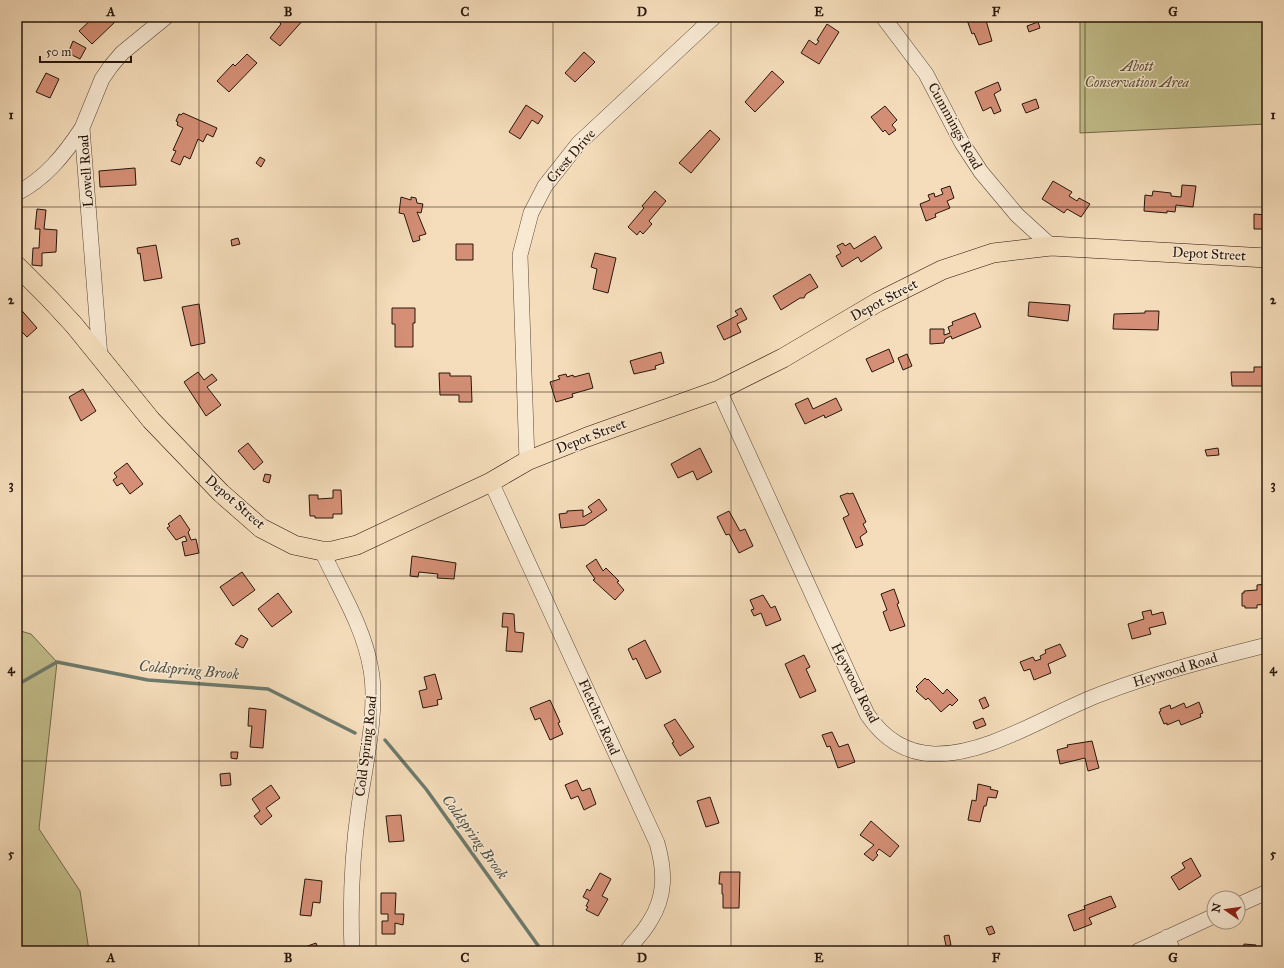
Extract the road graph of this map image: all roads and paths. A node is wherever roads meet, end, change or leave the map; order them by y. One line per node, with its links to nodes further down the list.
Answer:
1 (166, 17): 4 (street, Lowell Road)
2 (714, 17): 11 (street, Crest Drive)
3 (883, 17): 6 (street, Cummings Road)
4 (82, 128): 5 (street); 9 (street, Lowell Road)
5 (17, 193)
6 (1051, 246): 7 (main road, Depot Street); 10 (main road, Depot Street)
7 (1267, 258)
8 (17, 266): 9 (main road, Depot Street)
9 (100, 356): 13 (main road, Depot Street)
10 (719, 390): 11 (main road, Depot Street); 14 (street, Heywood Road)
11 (527, 461): 12 (main road, Depot Street)
12 (491, 482): 13 (main road, Depot Street); 20 (street, Fletcher Road)
13 (322, 551): 19 (street, Cold Spring Road)
14 (1267, 645)
15 (1267, 892): 16 (street)
16 (1246, 901)
17 (1206, 921): 18 (street)
18 (1170, 944): 21 (street)
19 (352, 951)
20 (627, 951)
21 (1138, 951)

